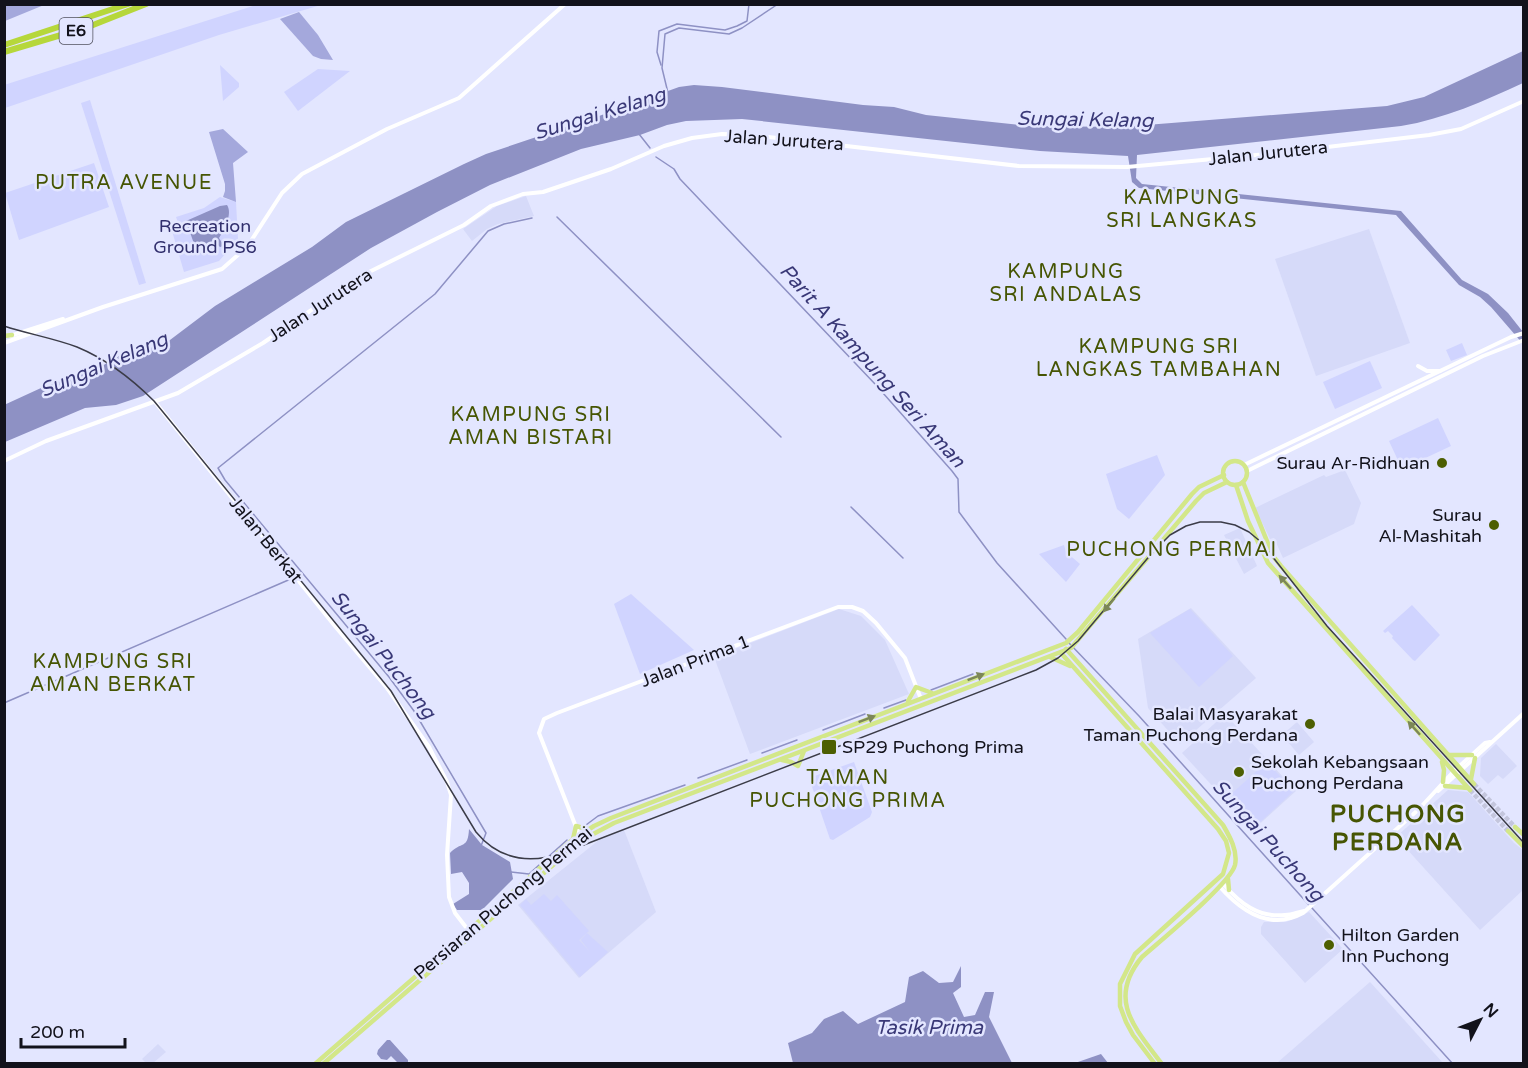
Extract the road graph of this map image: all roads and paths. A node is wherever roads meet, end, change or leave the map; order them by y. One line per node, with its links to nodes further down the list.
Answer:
1 (128, 4): 4 (highway, E6)
2 (146, 4): 5 (highway, E6)
3 (565, 4): 7 (street)
4 (4, 45)
5 (4, 52)
6 (1524, 101): 19 (street, Jalan Jurutera)
7 (73, 318): 9 (street); 10 (street)
8 (1524, 333): 12 (street)
9 (12, 335): 10 (main road)
10 (4, 339)
11 (1522, 340): 14 (street)
12 (1475, 354): 14 (street); 15 (street)
13 (1418, 366): 15 (street)
14 (1463, 367): 15 (street); 16 (street)
15 (1442, 370): 17 (street)
16 (1442, 377): 17 (street); 18 (street)
17 (1425, 379): 18 (street); 21 (street)
18 (1417, 389): 22 (street)
19 (155, 402): 20 (street, Jalan Jurutera); 63 (street, Jalan Berkat)
20 (4, 461)
21 (1244, 465): 22 (main road); 23 (main road)
22 (1247, 471): 25 (main road)
23 (1224, 475): 24 (main road); 27 (main road, Persiaran Puchong Permai)
24 (1227, 482): 26 (main road); 28 (main road, Persiaran Puchong Permai, one-way to 28)
25 (1243, 482): 26 (main road); 42 (main road)
26 (1236, 485): 44 (main road, one-way to 26)
27 (1064, 644): 29 (main road, Persiaran Puchong Permai); 30 (main road)
28 (1077, 644): 30 (main road, Persiaran Puchong Permai); 33 (main road)
29 (1056, 648): 31 (main road); 36 (main road, Persiaran Puchong Permai, one-way to 29)
30 (1069, 649): 31 (main road, Persiaran Puchong Permai); 33 (main road)
31 (1061, 653): 32 (main road, Persiaran Puchong Permai); 34 (main road)
32 (1050, 657): 34 (main road); 39 (main road, Persiaran Puchong Permai)
33 (1076, 660): 59 (main road)
34 (1074, 669): 58 (main road)
35 (916, 687): 36 (main road); 37 (street, Jalan Prima 1); 38 (main road); 50 (street, Jalan Prima 1)
36 (932, 693): 37 (main road, Persiaran Puchong Permai)
37 (921, 698): 38 (main road, Persiaran Puchong Permai); 39 (street, Jalan Prima 1)
38 (906, 703): 49 (main road, Persiaran Puchong Permai, one-way to 38)
39 (924, 706): 41 (main road, Persiaran Puchong Permai)
40 (1524, 713): 43 (street)
41 (804, 751): 45 (main road, Persiaran Puchong Permai); 45 (main road)
42 (1448, 755): 43 (main road); 46 (main road)
43 (1473, 757): 46 (street); 46 (main road)
44 (1441, 758): 47 (main road); 48 (main road)
45 (780, 760): 49 (main road, Persiaran Puchong Permai)
46 (1460, 769): 47 (street)
47 (1455, 773): 48 (street); 48 (main road)
48 (1444, 784): 62 (street)
49 (695, 789): 52 (main road, Persiaran Puchong Permai); 55 (main road, Persiaran Puchong Permai)
50 (576, 826): 52 (main road); 55 (street, Jalan Prima 1); 56 (main road)
51 (1515, 827): 54 (main road)
52 (590, 829): 55 (main road, Persiaran Puchong Permai)
53 (1508, 831): 57 (main road)
54 (1524, 835)
55 (581, 838): 56 (main road, Persiaran Puchong Permai); 63 (main road, Persiaran Puchong Permai)
56 (571, 841): 63 (main road, Persiaran Puchong Permai)
57 (1524, 847)
58 (1223, 874): 60 (main road); 61 (main road)
59 (1229, 876): 60 (main road); 62 (main road)
60 (1221, 885): 61 (main road); 62 (street)
61 (1212, 890): 62 (main road); 66 (main road); 67 (main road)
62 (1227, 891)
63 (470, 933): 64 (main road, Persiaran Puchong Permai); 65 (main road, Persiaran Puchong Permai)
64 (315, 1064)
65 (324, 1064)
66 (1155, 1064)
67 (1162, 1064)

